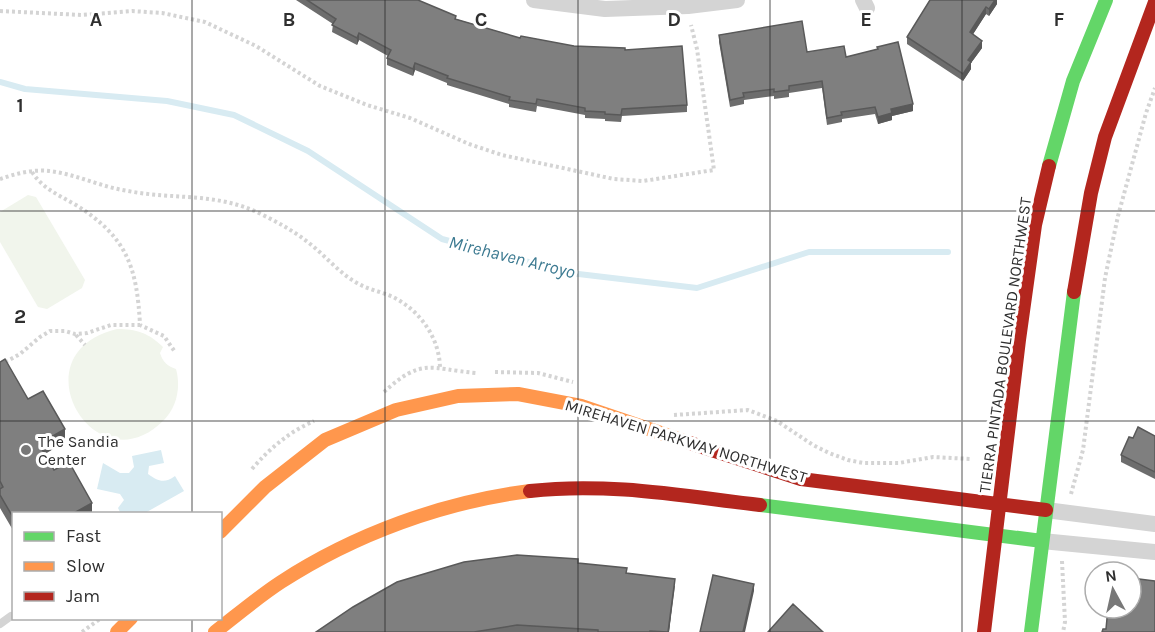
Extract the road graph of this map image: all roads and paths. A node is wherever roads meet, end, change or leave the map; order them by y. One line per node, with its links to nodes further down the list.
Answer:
1 (534, 0): 2 (street)
2 (737, 0)
3 (1106, 0): 21 (street, TIERRA PINTADA BOULEVARD NORTHWEST)
4 (1155, 2): 22 (street)
5 (0, 11): 6 (path)
6 (691, 25)
7 (1155, 88): 20 (path)
8 (31, 171): 9 (path); 10 (path); 16 (path)
9 (0, 179)
10 (140, 325): 11 (path); 13 (path)
11 (75, 334): 12 (path); 14 (path)
12 (85, 345)
13 (175, 352)
14 (0, 365)
15 (488, 372): 17 (path)
16 (476, 373)
17 (580, 384)
18 (666, 415): 19 (path)
19 (971, 459)
20 (1071, 494)
21 (1000, 504): 22 (street, MIREHAVEN PARKWAY NORTHWEST); 24 (street, MIREHAVEN PARKWAY NORTHWEST); 25 (street, TIERRA PINTADA BOULEVARD NORTHWEST)
22 (1046, 510): 23 (street, MIREHAVEN PARKWAY NORTHWEST); 26 (street)
23 (1155, 525)
24 (222, 530)
25 (996, 535): 26 (street, MIREHAVEN PARKWAY NORTHWEST); 35 (street, MIREHAVEN PARKWAY NORTHWEST); 36 (street, TIERRA PINTADA BOULEVARD NORTHWEST)
26 (1042, 541): 27 (street, MIREHAVEN PARKWAY NORTHWEST); 37 (street)
27 (1155, 552)
28 (1062, 555): 38 (path)
29 (11, 616): 32 (lane)
30 (98, 620): 33 (path)
31 (129, 620): 34 (street)
32 (0, 624)
33 (82, 632)
34 (117, 632)
35 (214, 632)
36 (984, 632)
37 (1030, 632)
38 (1063, 632)

